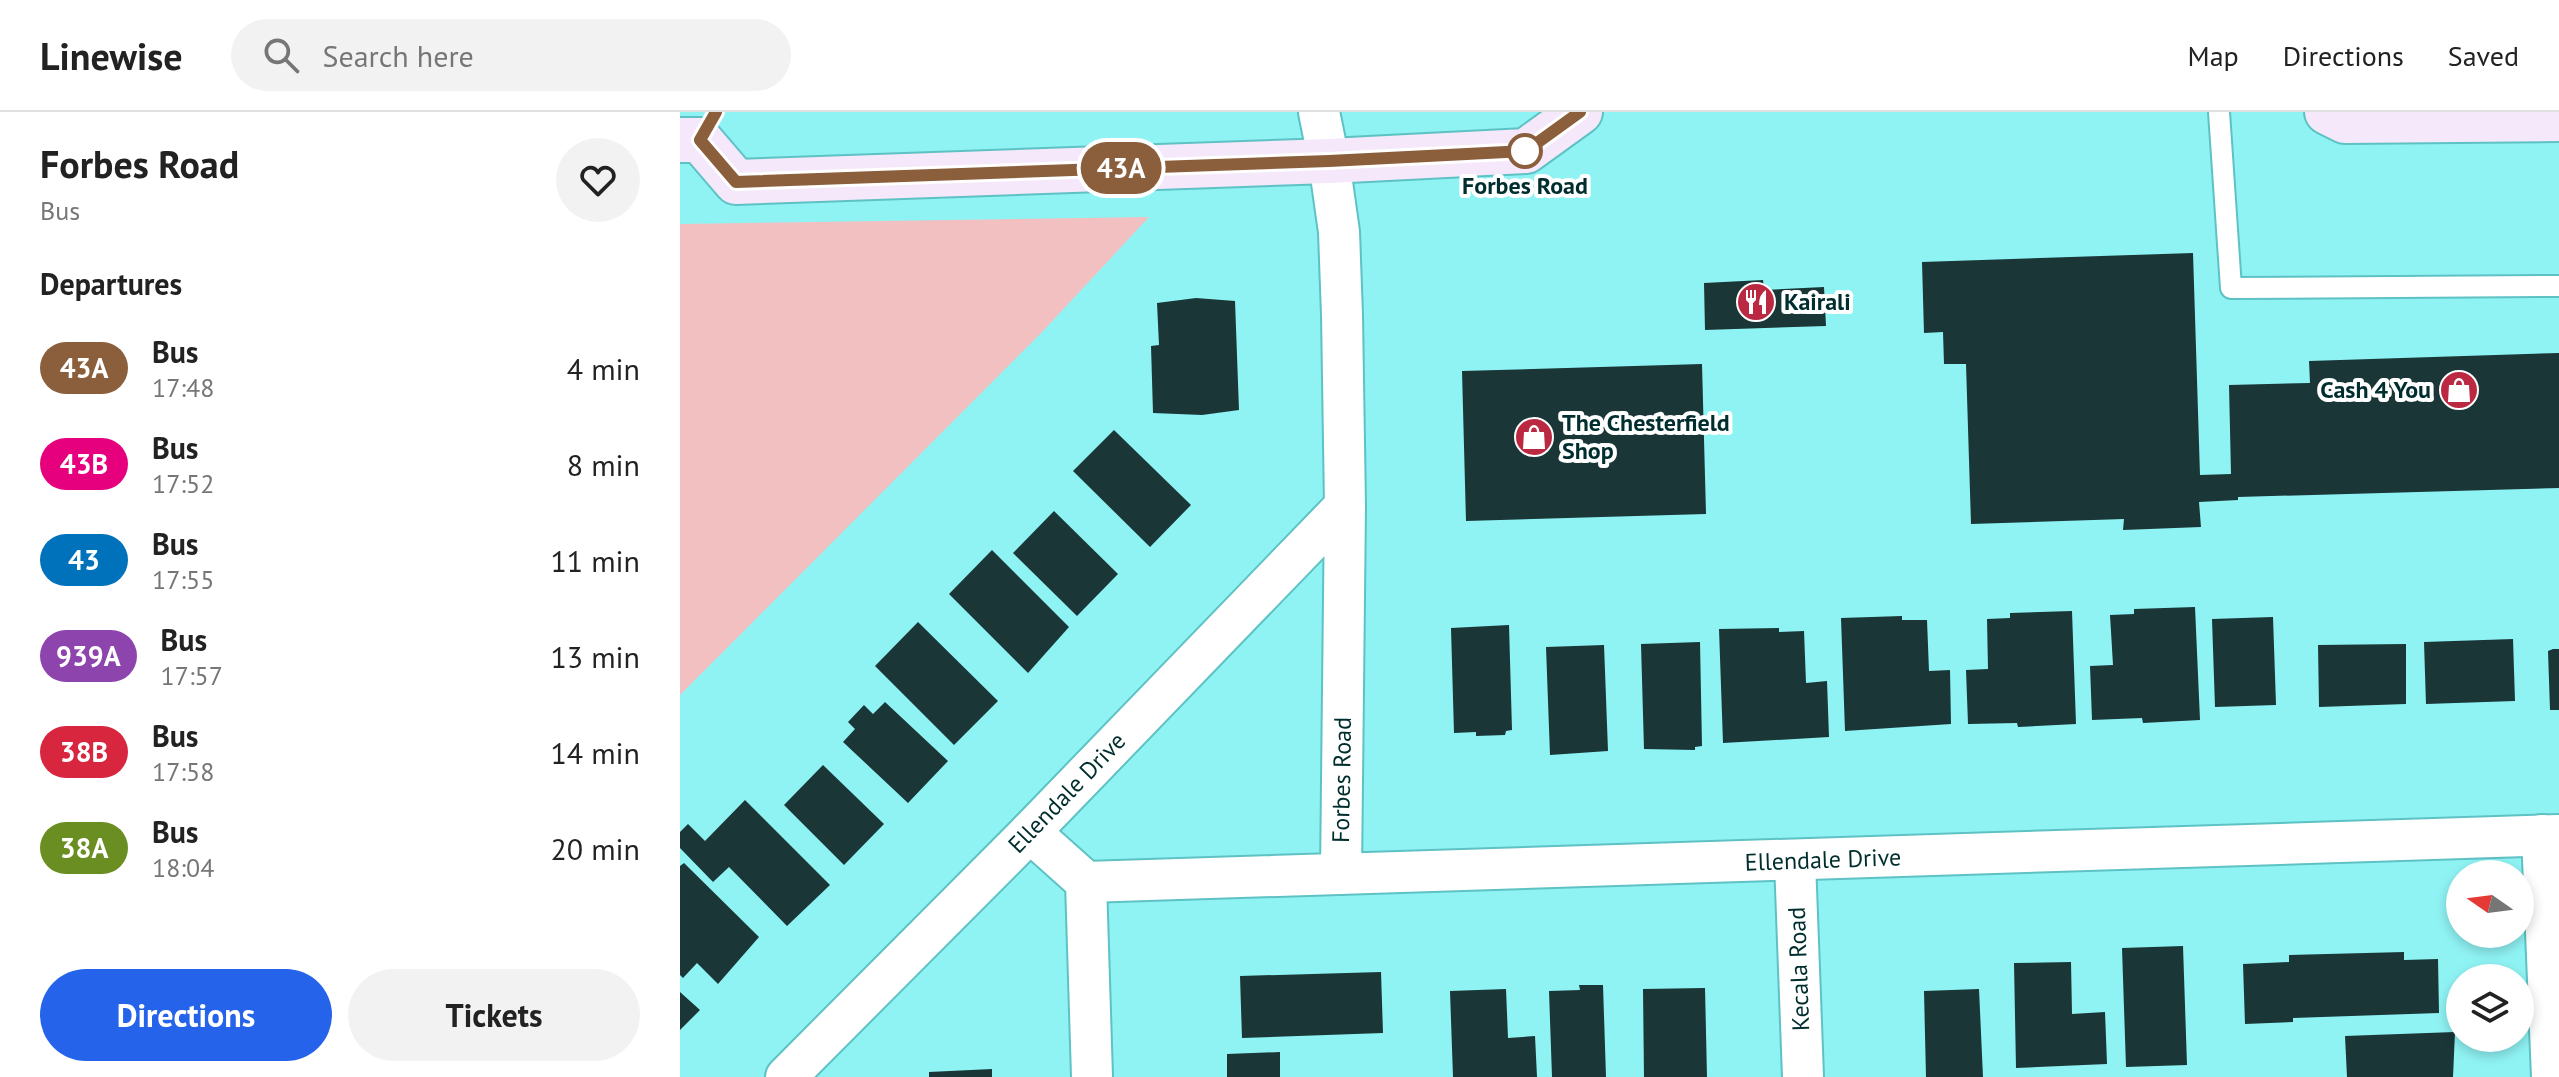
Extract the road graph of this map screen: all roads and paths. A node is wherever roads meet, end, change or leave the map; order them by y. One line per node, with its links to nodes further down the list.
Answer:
1 (1319, 112): 7 (street, Forbes Road)
2 (1580, 112): 7 (main road)
3 (2219, 112): 8 (lane)
4 (2327, 112): 5 (main road)
5 (2559, 119)
6 (699, 131): 7 (main road)
7 (1329, 161): 9 (street, Forbes Road)
8 (2559, 286)
9 (1345, 506): 10 (street, Ellendale Drive); 13 (street, Forbes Road)
10 (1030, 832): 14 (street); 15 (street, Ellendale Drive)
11 (2551, 835): 12 (street, Ellendale Drive); 18 (street)
12 (1795, 861): 13 (street, Ellendale Drive); 17 (street, Kecala Road)
13 (1341, 874): 14 (street, Ellendale Drive)
14 (1086, 882): 16 (street)
15 (786, 1077)
16 (1092, 1077)
17 (1803, 1077)
18 (2552, 1077)

